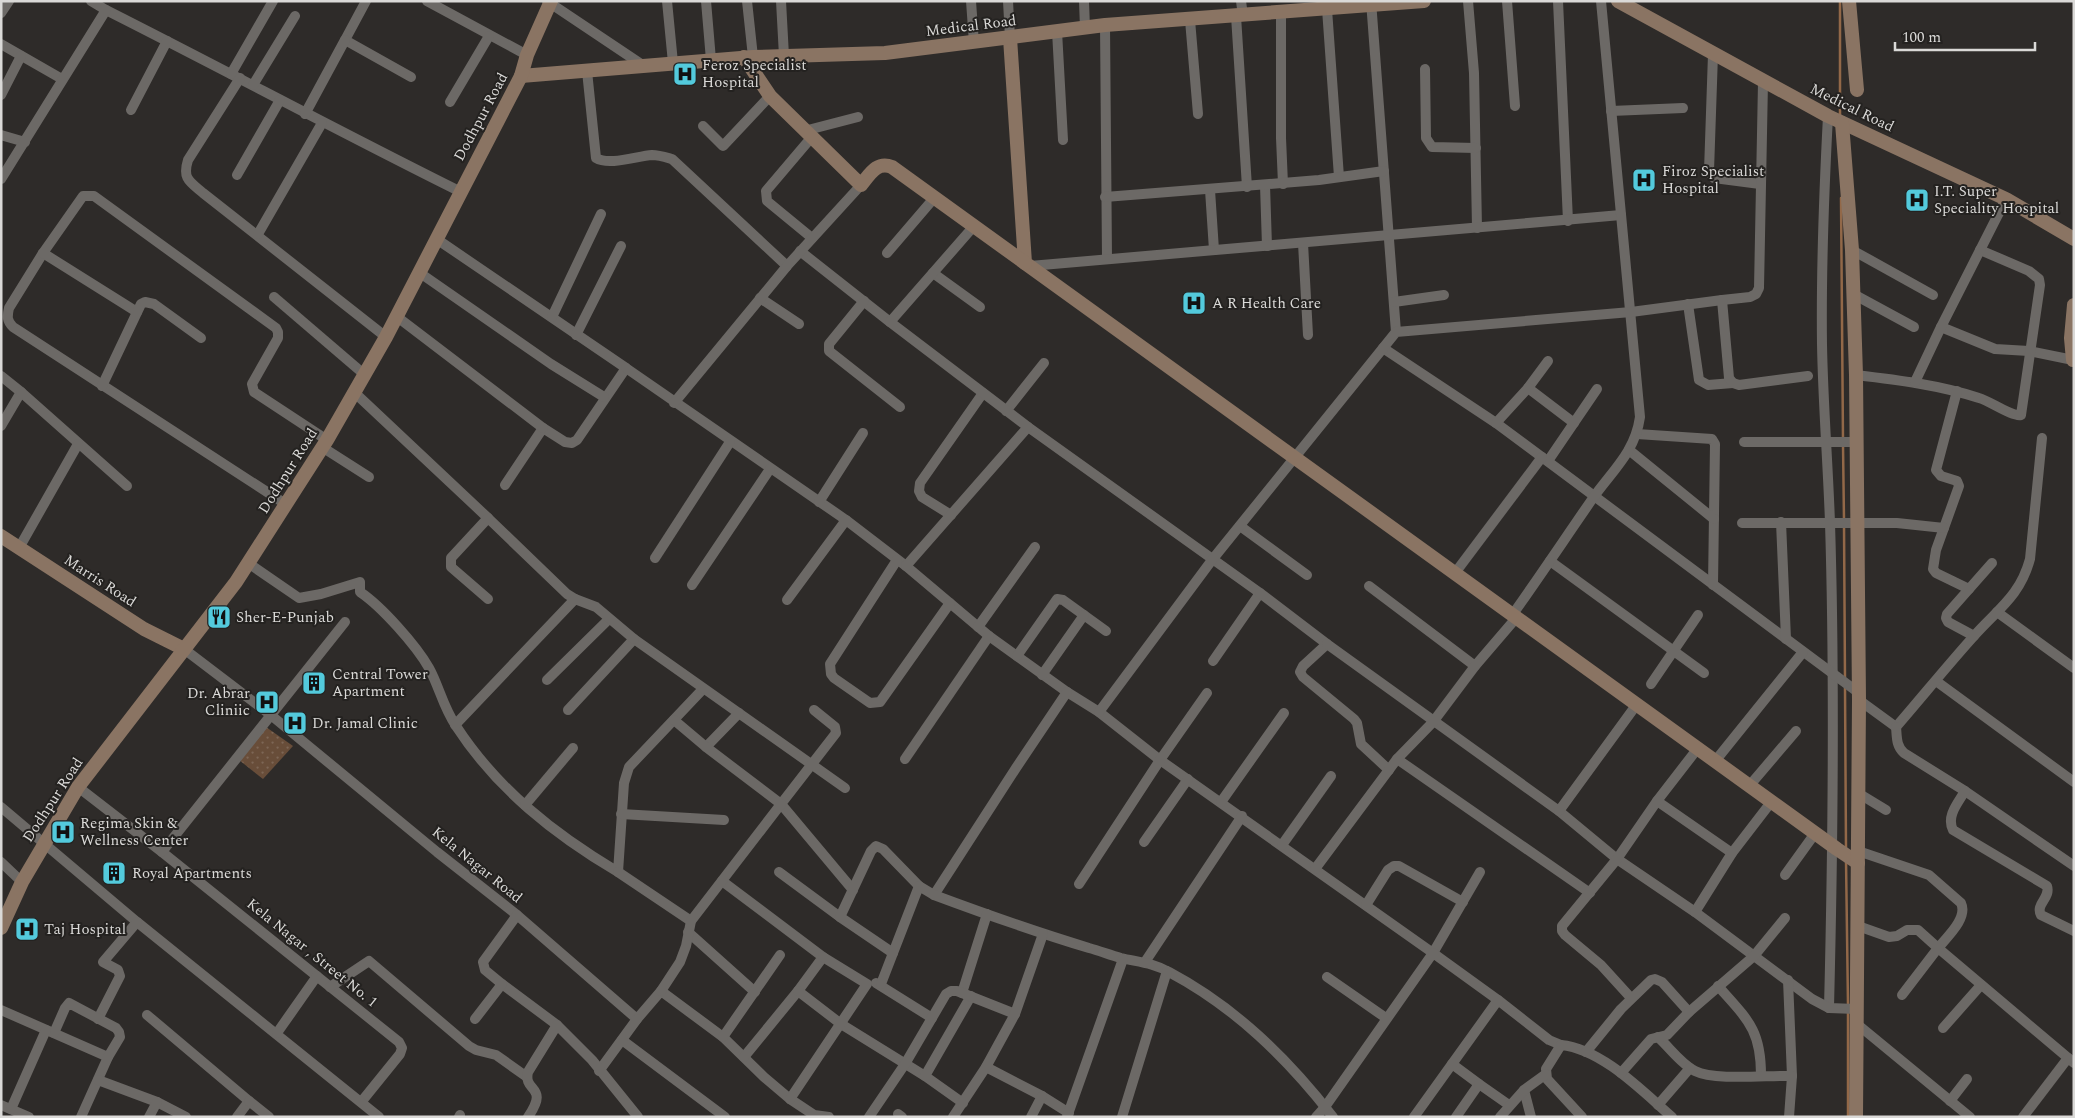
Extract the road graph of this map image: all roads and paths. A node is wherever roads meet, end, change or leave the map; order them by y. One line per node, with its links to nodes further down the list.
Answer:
1 (8, 1): 25 (street)
2 (91, 1): 24 (street)
3 (273, 1): 49 (street)
4 (366, 1): 35 (street)
5 (428, 1): 33 (street)
6 (667, 1): 45 (street)
7 (706, 1): 44 (street)
8 (747, 1): 43 (street)
9 (781, 1): 42 (street)
10 (971, 1): 37 (street)
11 (1008, 1): 34 (street)
12 (1084, 1): 31 (street)
13 (1241, 1): 28 (street)
14 (1424, 1): 22 (street, Medical Road)
15 (1468, 1): 75 (street)
16 (1507, 1): 60 (street)
17 (1558, 1): 92 (street)
18 (1601, 1): 63 (street)
19 (1618, 1): 39 (street, Medical Road)
20 (1849, 1): 55 (street)
21 (549, 2): 40 (street, Dodhpur Road); 46 (street)
22 (1371, 4): 23 (street, Medical Road); 76 (street)
23 (1330, 6): 26 (street, Medical Road); 78 (street)
24 (106, 10): 36 (street); 52 (street)
25 (1, 13)
26 (1281, 13): 28 (street, Medical Road); 80 (street)
27 (295, 16): 54 (street)
28 (1239, 16): 29 (street, Medical Road); 84 (street)
29 (1190, 20): 30 (street, Medical Road); 65 (street)
30 (1105, 25): 31 (street, Medical Road); 87 (street)
31 (1085, 28): 32 (street, Medical Road)
32 (1057, 31): 34 (street, Medical Road); 73 (street)
33 (489, 36): 40 (street); 59 (street)
34 (1010, 38): 37 (street, Medical Road); 110 (street)
35 (345, 40): 51 (street); 64 (street)
36 (167, 41): 49 (street); 62 (street)
37 (974, 43): 42 (street, Medical Road)
38 (1, 44): 41 (street)
39 (1713, 54): 53 (street, Medical Road); 81 (street)
40 (527, 55): 50 (street, Dodhpur Road)
41 (21, 56): 52 (street); 56 (street)
42 (784, 56): 43 (street, Medical Road)
43 (748, 57): 44 (street, Medical Road); 57 (street)
44 (711, 60): 45 (street, Medical Road)
45 (673, 63): 46 (street, Medical Road)
46 (644, 66): 48 (street, Medical Road)
47 (1425, 69): 75 (street)
48 (587, 70): 50 (street, Medical Road); 111 (street)
49 (236, 76): 54 (street); 95 (street)
50 (521, 76): 86 (street, Dodhpur Road)
51 (411, 77)
52 (62, 79): 74 (street)
53 (1763, 82): 66 (street, Medical Road); 81 (street)
54 (253, 85): 58 (street)
55 (1858, 90)
56 (1, 95)
57 (770, 96): 70 (street); 71 (street)
58 (280, 100): 64 (street); 77 (street)
59 (450, 102)
60 (1515, 106)
61 (1683, 108): 63 (street)
62 (131, 110)
63 (1611, 111): 91 (street)
64 (305, 114): 68 (street)
65 (1198, 114)
66 (1828, 116): 69 (street, Medical Road); 169 (street)
67 (858, 117): 71 (street)
68 (322, 123): 86 (street); 95 (street)
69 (1842, 123): 89 (street, Medical Road); 104 (street)
70 (703, 126)
71 (807, 134): 82 (street); 97 (street)
72 (1, 135): 74 (street)
73 (1063, 140)
74 (25, 142): 79 (street)
75 (1476, 148): 94 (street)
76 (1384, 170): 78 (street); 96 (street)
77 (237, 175)
78 (1339, 177): 80 (street)
79 (1, 179)
80 (1283, 184): 83 (street)
81 (1760, 184): 119 (street)
82 (861, 185): 88 (street); 97 (street)
83 (1265, 186): 84 (street); 102 (street)
84 (1247, 187): 85 (street)
85 (1210, 190): 87 (street); 103 (street)
86 (460, 192): 99 (street, Dodhpur Road)
87 (1105, 196): 109 (street)
88 (936, 198): 93 (street); 108 (street)
89 (2006, 199): 98 (street, Medical Road); 105 (street)
90 (601, 214): 128 (street)
91 (1620, 215): 92 (street); 126 (street)
92 (1568, 221): 94 (street)
93 (974, 226): 110 (street); 113 (street)
94 (1477, 228): 96 (street)
95 (258, 234): 136 (street)
96 (1388, 235): 100 (street); 121 (street)
97 (812, 238): 106 (street)
98 (2074, 239)
99 (438, 240): 112 (street, Dodhpur Road); 128 (street)
100 (1302, 243): 102 (street); 135 (street)
101 (621, 246): 134 (street)
102 (1267, 246): 103 (street)
103 (1214, 250): 109 (street)
104 (1852, 250): 115 (street); 116 (street)
105 (1980, 250): 132 (street); 139 (street)
106 (800, 251): 111 (street); 120 (street)
107 (43, 253): 125 (street); 150 (street); 173 (street)
108 (887, 253)
109 (1107, 258): 110 (street)
110 (1028, 265): 176 (street)
111 (787, 266): 118 (street)
112 (420, 273): 127 (street, Dodhpur Road); 157 (street)
113 (933, 273): 124 (street); 129 (street)
114 (1444, 295): 121 (street)
115 (1855, 295): 131 (street); 145 (street)
116 (1933, 295)
117 (274, 297): 144 (street)
118 (760, 298): 130 (street); 158 (street)
119 (1722, 300): 122 (street); 149 (street)
120 (864, 301): 129 (street); 159 (street)
121 (1394, 302): 133 (street)
122 (1688, 304): 126 (street); 149 (street)
123 (2074, 306): 140 (street)
124 (980, 307)
125 (137, 312): 137 (street); 150 (street)
126 (1631, 312): 133 (street); 167 (street)
127 (396, 316): 136 (street, Dodhpur Road); 165 (street)
128 (552, 317): 134 (street)
129 (890, 322): 156 (street)
130 (800, 324)
131 (1914, 326)
132 (1941, 327): 139 (street); 148 (street)
133 (1396, 332): 138 (street)
134 (576, 335): 143 (street)
135 (1308, 335)
136 (386, 337): 144 (street, Dodhpur Road)
137 (201, 338)
138 (1384, 348): 161 (street); 176 (street)
139 (2029, 352): 140 (street); 153 (street)
140 (2074, 360)
141 (1548, 361): 151 (street)
142 (1044, 363): 160 (street)
143 (626, 368): 157 (street); 158 (street)
144 (364, 375): 155 (street, Dodhpur Road)
145 (1856, 375): 148 (street); 172 (street)
146 (1, 376): 154 (street)
147 (1808, 376): 149 (street)
148 (1915, 382): 153 (street)
149 (1733, 383)
150 (102, 386): 184 (street)
151 (1528, 388): 161 (street); 162 (street)
152 (1597, 389): 162 (street)
153 (1958, 391): 194 (street)
154 (21, 392): 163 (street); 174 (street)
155 (355, 393): 173 (street, Dodhpur Road); 186 (street)
156 (983, 393): 160 (street); 185 (street)
157 (604, 397): 165 (street)
158 (674, 403): 170 (street)
159 (900, 407)
160 (1006, 411): 164 (street)
161 (1496, 423): 177 (street)
162 (1574, 423): 177 (street)
163 (1, 426)
164 (1028, 427): 185 (street); 199 (street)
165 (543, 428): 180 (street)
166 (863, 432): 183 (street)
167 (1637, 434): 175 (street); 187 (street)
168 (2042, 438): 215 (street)
169 (1829, 441): 171 (street); 172 (street); 191 (street)
170 (730, 442): 178 (street); 198 (street)
171 (1744, 442)
172 (1851, 442): 192 (street)
173 (324, 443): 179 (street); 184 (street, Dodhpur Road)
174 (78, 444): 181 (street); 197 (street)
175 (1629, 450): 182 (street); 187 (street)
176 (1296, 458): 193 (street); 204 (street)
177 (1545, 459): 182 (street); 204 (street)
178 (770, 469): 183 (street); 206 (street)
179 (369, 477)
180 (505, 485)
181 (127, 486)
182 (1594, 496): 200 (street); 207 (street)
183 (819, 502): 188 (street)
184 (287, 505): 203 (street, Dodhpur Road)
185 (951, 515): 201 (street)
186 (488, 518): 211 (street); 212 (street)
187 (1714, 519): 207 (street)
188 (846, 520): 201 (street); 213 (street)
189 (1781, 522): 190 (street); 191 (street); 226 (street)
190 (1742, 523)
191 (1830, 523): 192 (street); 237 (street)
192 (1858, 523): 194 (street); 244 (street)
193 (1240, 526): 199 (street); 205 (street)
194 (1944, 528): 209 (street)
195 (1, 536): 197 (street, Marris Road)
196 (1035, 547): 221 (street)
197 (19, 548): 228 (street, Marris Road)
198 (655, 558)
199 (1212, 560): 210 (street); 248 (street)
200 (1550, 560): 218 (street); 229 (street)
201 (902, 563): 214 (street); 214 (street)
202 (1992, 563): 209 (street)
203 (248, 564): 228 (street, Dodhpur Road); 254 (street)
204 (1455, 573): 218 (street)
205 (1307, 576)
206 (692, 585)
207 (1713, 585): 226 (street)
208 (1368, 586): 233 (street)
209 (1969, 589): 224 (street)
210 (1260, 593): 227 (street); 232 (street)
211 (488, 599)
212 (575, 599): 219 (street); 254 (street)
213 (788, 600)
214 (950, 603): 221 (street)
215 (1997, 612): 224 (street); 234 (street)
216 (1084, 615): 222 (street); 231 (street); 236 (street)
217 (1698, 615): 229 (street)
218 (1515, 616): 233 (street); 245 (street)
219 (609, 619): 225 (street); 238 (street)
220 (345, 622): 251 (street)
221 (978, 627): 223 (street)
222 (1106, 631)
223 (989, 636): 231 (street); 260 (street)
224 (1974, 636): 239 (street)
225 (634, 639): 241 (street); 246 (street)
226 (1786, 639): 230 (street)
227 (1327, 644): 253 (street); 265 (street)
228 (184, 649): 251 (street, Kela Nagar Road); 270 (street, Dodhpur Road)
229 (1673, 651): 235 (street); 240 (street)
230 (1803, 652): 237 (street); 263 (street)
231 (1017, 656): 236 (street)
232 (1213, 661)
233 (1475, 666): 253 (street)
234 (2074, 668)
235 (1704, 673)
236 (1042, 675): 242 (street)
237 (1840, 678): 244 (street); 291 (street)
238 (547, 680)
239 (1936, 681): 255 (street); 268 (street)
240 (1651, 684)
241 (703, 688): 249 (street); 252 (street)
242 (1067, 692): 248 (street); 306 (street)
243 (1207, 693): 262 (street)
244 (1859, 696): 255 (street); 273 (street)
245 (1637, 704): 259 (street); 281 (street)
246 (568, 710)
247 (814, 710): 264 (street)
248 (1099, 712): 262 (street)
249 (739, 713): 257 (street); 264 (street)
250 (1284, 713): 276 (street)
251 (272, 716): 289 (street); 311 (street, Kela Nagar Road)
252 (674, 720): 257 (street); 282 (street)
253 (1433, 722): 261 (street); 281 (street)
254 (455, 724): 278 (street)
255 (1896, 727): 272 (street)
256 (1796, 731): 269 (street)
257 (706, 747): 277 (street)
258 (573, 748): 278 (street)
259 (1698, 748): 263 (street); 274 (street)
260 (905, 759)
261 (1397, 759): 265 (street); 305 (street)
262 (1160, 760): 267 (street); 302 (street)
263 (1716, 760): 269 (street)
264 (812, 764): 271 (street); 277 (street)
265 (1389, 770): 295 (street)
266 (1331, 776): 288 (street)
267 (1188, 779): 276 (street); 286 (street)
268 (2074, 782)
269 (1750, 785): 275 (street)
270 (78, 787): 287 (street, Dodhpur Road); 289 (street, Kela Nagar , Street No. 1)
271 (845, 788)
272 (1965, 791): 294 (street); 319 (street)
273 (1858, 793): 280 (street); 291 (street)
274 (1658, 801): 290 (street); 292 (street)
275 (1772, 801): 285 (street); 290 (street)
276 (1221, 802): 283 (street)
277 (780, 804): 300 (street); 304 (street)
278 (525, 805): 296 (street)
279 (1, 807): 287 (street)
280 (1886, 810)
281 (1559, 811): 292 (street)
282 (621, 814): 284 (street); 296 (street)
283 (1242, 816): 288 (street); 328 (street)
284 (724, 820)
285 (1816, 832): 291 (street); 299 (street)
286 (1144, 842)
287 (44, 843): 301 (street, Dodhpur Road); 315 (street)
288 (1282, 845): 295 (street)
289 (162, 852): 330 (street, Kela Nagar , Street No. 1)
290 (1732, 853): 309 (street)
291 (1847, 853): 316 (street); 321 (street); 346 (street)
292 (1617, 859): 305 (street); 309 (street)
293 (1, 862): 301 (street)
294 (2074, 866)
295 (1315, 869): 308 (street)
296 (618, 872): 314 (street)
297 (780, 872): 312 (street)
298 (1480, 872): 307 (street)
299 (1785, 875)
300 (722, 881): 314 (street); 326 (street)
301 (22, 882): 317 (street, Dodhpur Road)
302 (1079, 884)
303 (918, 886): 304 (street); 306 (street); 322 (street)
304 (853, 890): 312 (street)
305 (1590, 893): 344 (street)
306 (934, 895): 310 (street)
307 (1463, 902): 308 (street); 323 (street)
308 (1366, 905): 323 (street)
309 (1695, 912): 325 (street)
310 (987, 914): 320 (street); 342 (street)
311 (517, 915): 333 (street); 356 (street, Kela Nagar Road)
312 (840, 917): 322 (street)
313 (1785, 918): 325 (street)
314 (691, 921): 318 (street)
315 (137, 922): 354 (street); 362 (street)
316 (1858, 926): 321 (street); 347 (street)
317 (1, 928)
318 (688, 932): 340 (street); 341 (street)
319 (2074, 932)
320 (1043, 934): 327 (street); 350 (street)
321 (1938, 948): 336 (street); 343 (street)
322 (893, 952): 335 (street)
323 (1433, 953): 345 (street); 353 (street)
324 (780, 955): 341 (street)
325 (1754, 956): 332 (street); 337 (street)
326 (823, 957): 334 (street); 339 (street)
327 (1123, 958): 328 (street); 398 (street)
328 (1145, 962): 329 (street)
329 (1167, 971): 396 (street); 413 (street)
330 (317, 976): 338 (street, Kela Nagar , Street No. 1); 362 (street)
331 (1327, 977): 353 (street)
332 (1788, 980): 346 (street); 380 (street)
333 (502, 984): 355 (street); 359 (street)
334 (867, 984): 335 (street); 357 (street)
335 (881, 984): 352 (street)
336 (1981, 985): 360 (street); 370 (street)
337 (1718, 986): 349 (street); 378 (street)
338 (330, 987): 381 (street); 390 (street, Kela Nagar , Street No. 1)
339 (798, 990): 357 (street); 368 (street)
340 (661, 991): 356 (street); 363 (street)
341 (755, 992): 363 (street)
342 (966, 995): 350 (street); 352 (street); 379 (street)
343 (1902, 995)
344 (1631, 998): 349 (street); 367 (street)
345 (1498, 1000): 366 (street); 372 (street)
346 (1834, 1008): 347 (street)
347 (1853, 1009): 358 (street)
348 (1, 1010): 361 (street)
349 (1689, 1012): 364 (street)
350 (1015, 1014): 373 (street)
351 (147, 1015): 389 (street)
352 (932, 1018): 371 (street)
353 (1386, 1018): 396 (street)
354 (98, 1019): 361 (street); 369 (street)
355 (475, 1019)
356 (637, 1019): 365 (street)
357 (841, 1024): 371 (street); 387 (street)
358 (1856, 1024): 388 (street); 423 (street)
359 (557, 1025): 375 (street); 381 (street)
360 (1943, 1028)
361 (50, 1032): 369 (street); 397 (street)
362 (277, 1033): 390 (street)
363 (723, 1037): 368 (street)
364 (1658, 1037): 374 (street); 376 (street)
365 (622, 1040): 375 (street); 408 (street)
366 (1561, 1045): 367 (street); 377 (street)
367 (1586, 1052): 376 (street)
368 (744, 1057): 387 (street)
369 (108, 1058): 383 (street)
370 (2071, 1060): 425 (street)
371 (905, 1064): 379 (street); 410 (street)
372 (1452, 1064): 384 (street); 416 (street)
373 (986, 1067): 386 (street); 392 (street)
374 (1690, 1068): 378 (street); 395 (street)
375 (600, 1071): 407 (street)
376 (1621, 1073): 395 (street)
377 (1546, 1074): 385 (street); 420 (street)
378 (1761, 1075): 380 (street)
379 (925, 1076): 392 (street)
380 (1792, 1076): 422 (street)
381 (526, 1077): 406 (street)
382 (1966, 1079): 388 (street)
383 (98, 1080): 391 (street); 400 (street)
384 (1479, 1084): 394 (street); 417 (street)
385 (1524, 1090): 394 (street); 419 (street)
386 (1042, 1096): 398 (street); 412 (street)
387 (790, 1099): 409 (street)
388 (1950, 1100): 424 (street)
389 (249, 1101): 403 (street); 404 (street)
390 (362, 1101): 405 (street)
391 (157, 1102): 401 (street); 402 (street)
392 (964, 1103): 411 (street)
393 (1, 1105): 397 (street)
394 (1509, 1105): 418 (street)
395 (1658, 1105): 421 (street)
396 (1325, 1107): 414 (street); 415 (street)
397 (12, 1109): 399 (street)
398 (1068, 1115)
399 (27, 1116)
400 (82, 1117)
401 (149, 1117)
402 (186, 1117)
403 (237, 1117)
404 (269, 1117)
405 (379, 1117)
406 (528, 1117)
407 (638, 1117)
408 (725, 1117)
409 (829, 1117)
410 (869, 1117)
411 (953, 1117)
412 (1030, 1117)
413 (1122, 1117)
414 (1316, 1117)
415 (1332, 1117)
416 (1414, 1117)
417 (1456, 1117)
418 (1500, 1117)
419 (1532, 1117)
420 (1582, 1117)
421 (1672, 1117)
422 (1789, 1117)
423 (1856, 1117)
424 (1970, 1117)
425 (2023, 1117)

